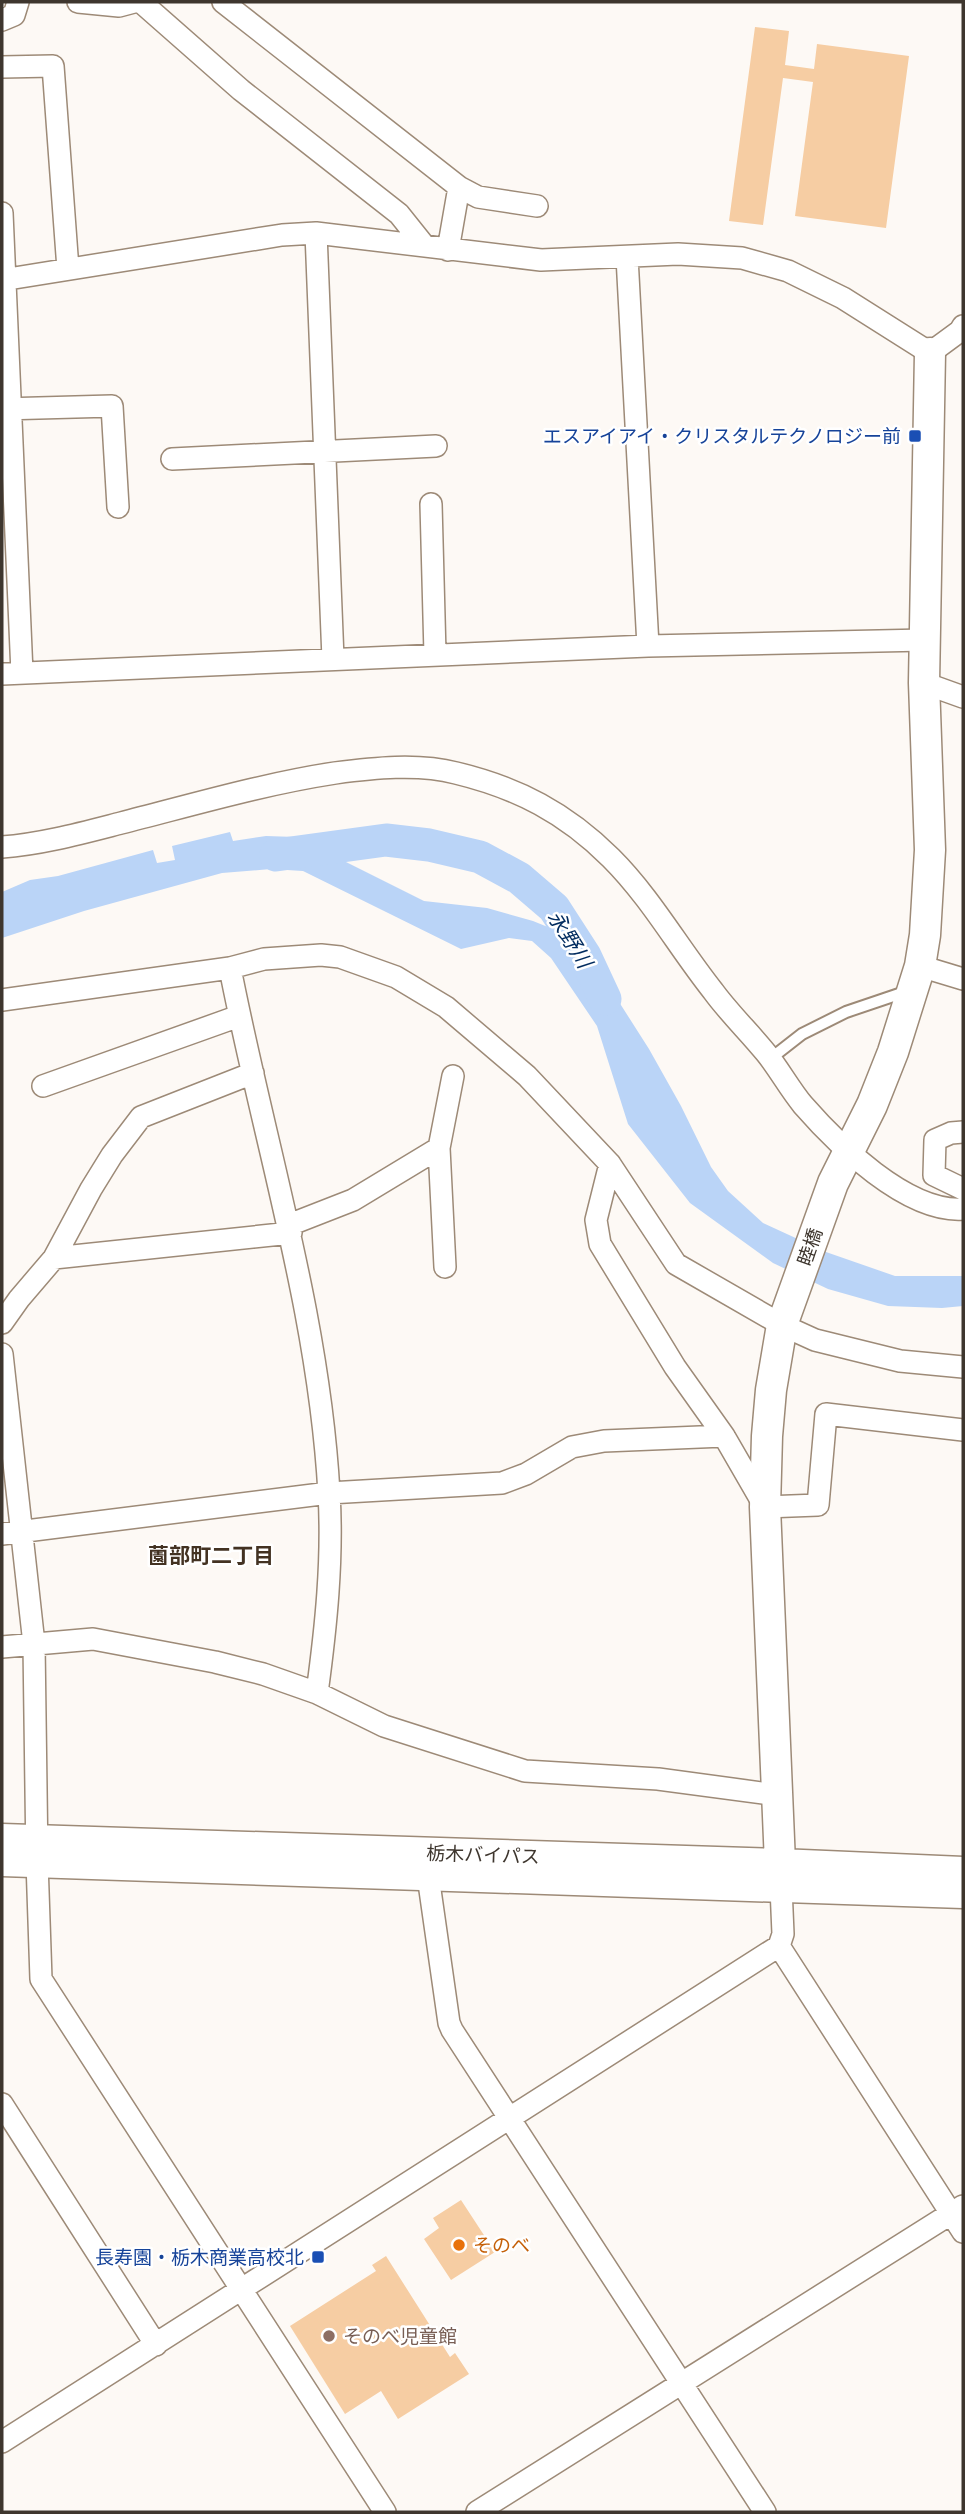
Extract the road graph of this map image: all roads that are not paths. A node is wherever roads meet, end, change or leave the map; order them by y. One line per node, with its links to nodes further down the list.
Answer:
1 (18, 2): 6 (street)
2 (78, 2): 3 (street)
3 (134, 2)
4 (141, 2): 12 (street)
5 (223, 2): 8 (street)
6 (2, 20)
7 (2, 67): 15 (street)
8 (458, 187): 9 (street); 13 (street)
9 (537, 206)
10 (2, 213): 16 (street)
11 (316, 233): 12 (street); 15 (street); 21 (street)
12 (423, 244): 13 (street)
13 (448, 250): 14 (street)
14 (627, 257): 18 (street); 26 (street)
15 (68, 269): 16 (street)
16 (4, 280): 19 (street)
17 (963, 326): 18 (street)
18 (930, 353): 25 (main road, 睦橋)
19 (6, 409): 24 (street); 29 (street)
20 (436, 446): 21 (street)
21 (325, 452): 22 (street); 28 (street)
22 (172, 459)
23 (431, 504): 27 (street)
24 (118, 507)
25 (925, 640): 26 (street); 30 (main road, 睦橋)
26 (648, 646): 27 (street)
27 (435, 654): 28 (street)
28 (333, 659): 29 (street)
29 (12, 674)
30 (924, 684): 31 (street); 34 (main road, 睦橋)
31 (963, 697)
32 (2, 847): 38 (street)
33 (230, 968): 36 (street); 37 (street); 45 (street)
34 (916, 978): 35 (street); 38 (lane); 44 (main road, 睦橋)
35 (963, 979)
36 (2, 1000)
37 (239, 1016): 39 (street); 41 (street)
38 (770, 1059): 44 (street)
39 (253, 1073): 48 (street); 49 (street)
40 (453, 1076): 43 (street)
41 (43, 1086)
42 (963, 1132): 46 (street)
43 (439, 1149): 48 (street); 50 (street)
44 (848, 1151): 47 (street); 51 (main road, 睦橋)
45 (610, 1164): 51 (street); 56 (street)
46 (963, 1189)
47 (963, 1209)
48 (290, 1229): 49 (street); 57 (street)
49 (54, 1258): 52 (street)
50 (445, 1267)
51 (785, 1318): 54 (street); 58 (main road, 睦橋)
52 (2, 1323)
53 (2, 1354): 59 (street)
54 (963, 1367)
55 (963, 1430): 58 (street)
56 (724, 1436): 57 (street); 58 (street)
57 (329, 1493): 59 (street); 62 (street)
58 (765, 1507): 63 (main road, 睦橋)
59 (12, 1533): 60 (street)
60 (34, 1644): 61 (street); 62 (street); 65 (street)
61 (2, 1647)
62 (317, 1693): 63 (street)
63 (777, 1795): 68 (main road, 睦橋)
64 (2, 1839): 65 (main road, 栃木バイパス)
65 (37, 1851): 66 (main road, 栃木バイパス); 68 (main road, 栃木バイパス); 69 (main road, 栃木バイパス); 75 (street)
66 (2, 1861)
67 (963, 1872): 68 (main road, 栃木バイパス)
68 (780, 1875): 69 (main road, 栃木バイパス); 70 (main road, 栃木バイパス); 71 (street)
69 (428, 1876): 73 (street)
70 (963, 1893)
71 (779, 1946): 73 (street); 74 (street)
72 (2, 2104): 76 (street)
73 (511, 2119): 75 (street); 77 (street)
74 (959, 2217): 77 (street)
75 (244, 2290): 76 (street); 79 (street)
76 (156, 2345): 78 (street)
77 (681, 2385): 80 (street); 81 (street)
78 (2, 2442)
79 (385, 2512)
80 (477, 2512)
81 (765, 2512)

